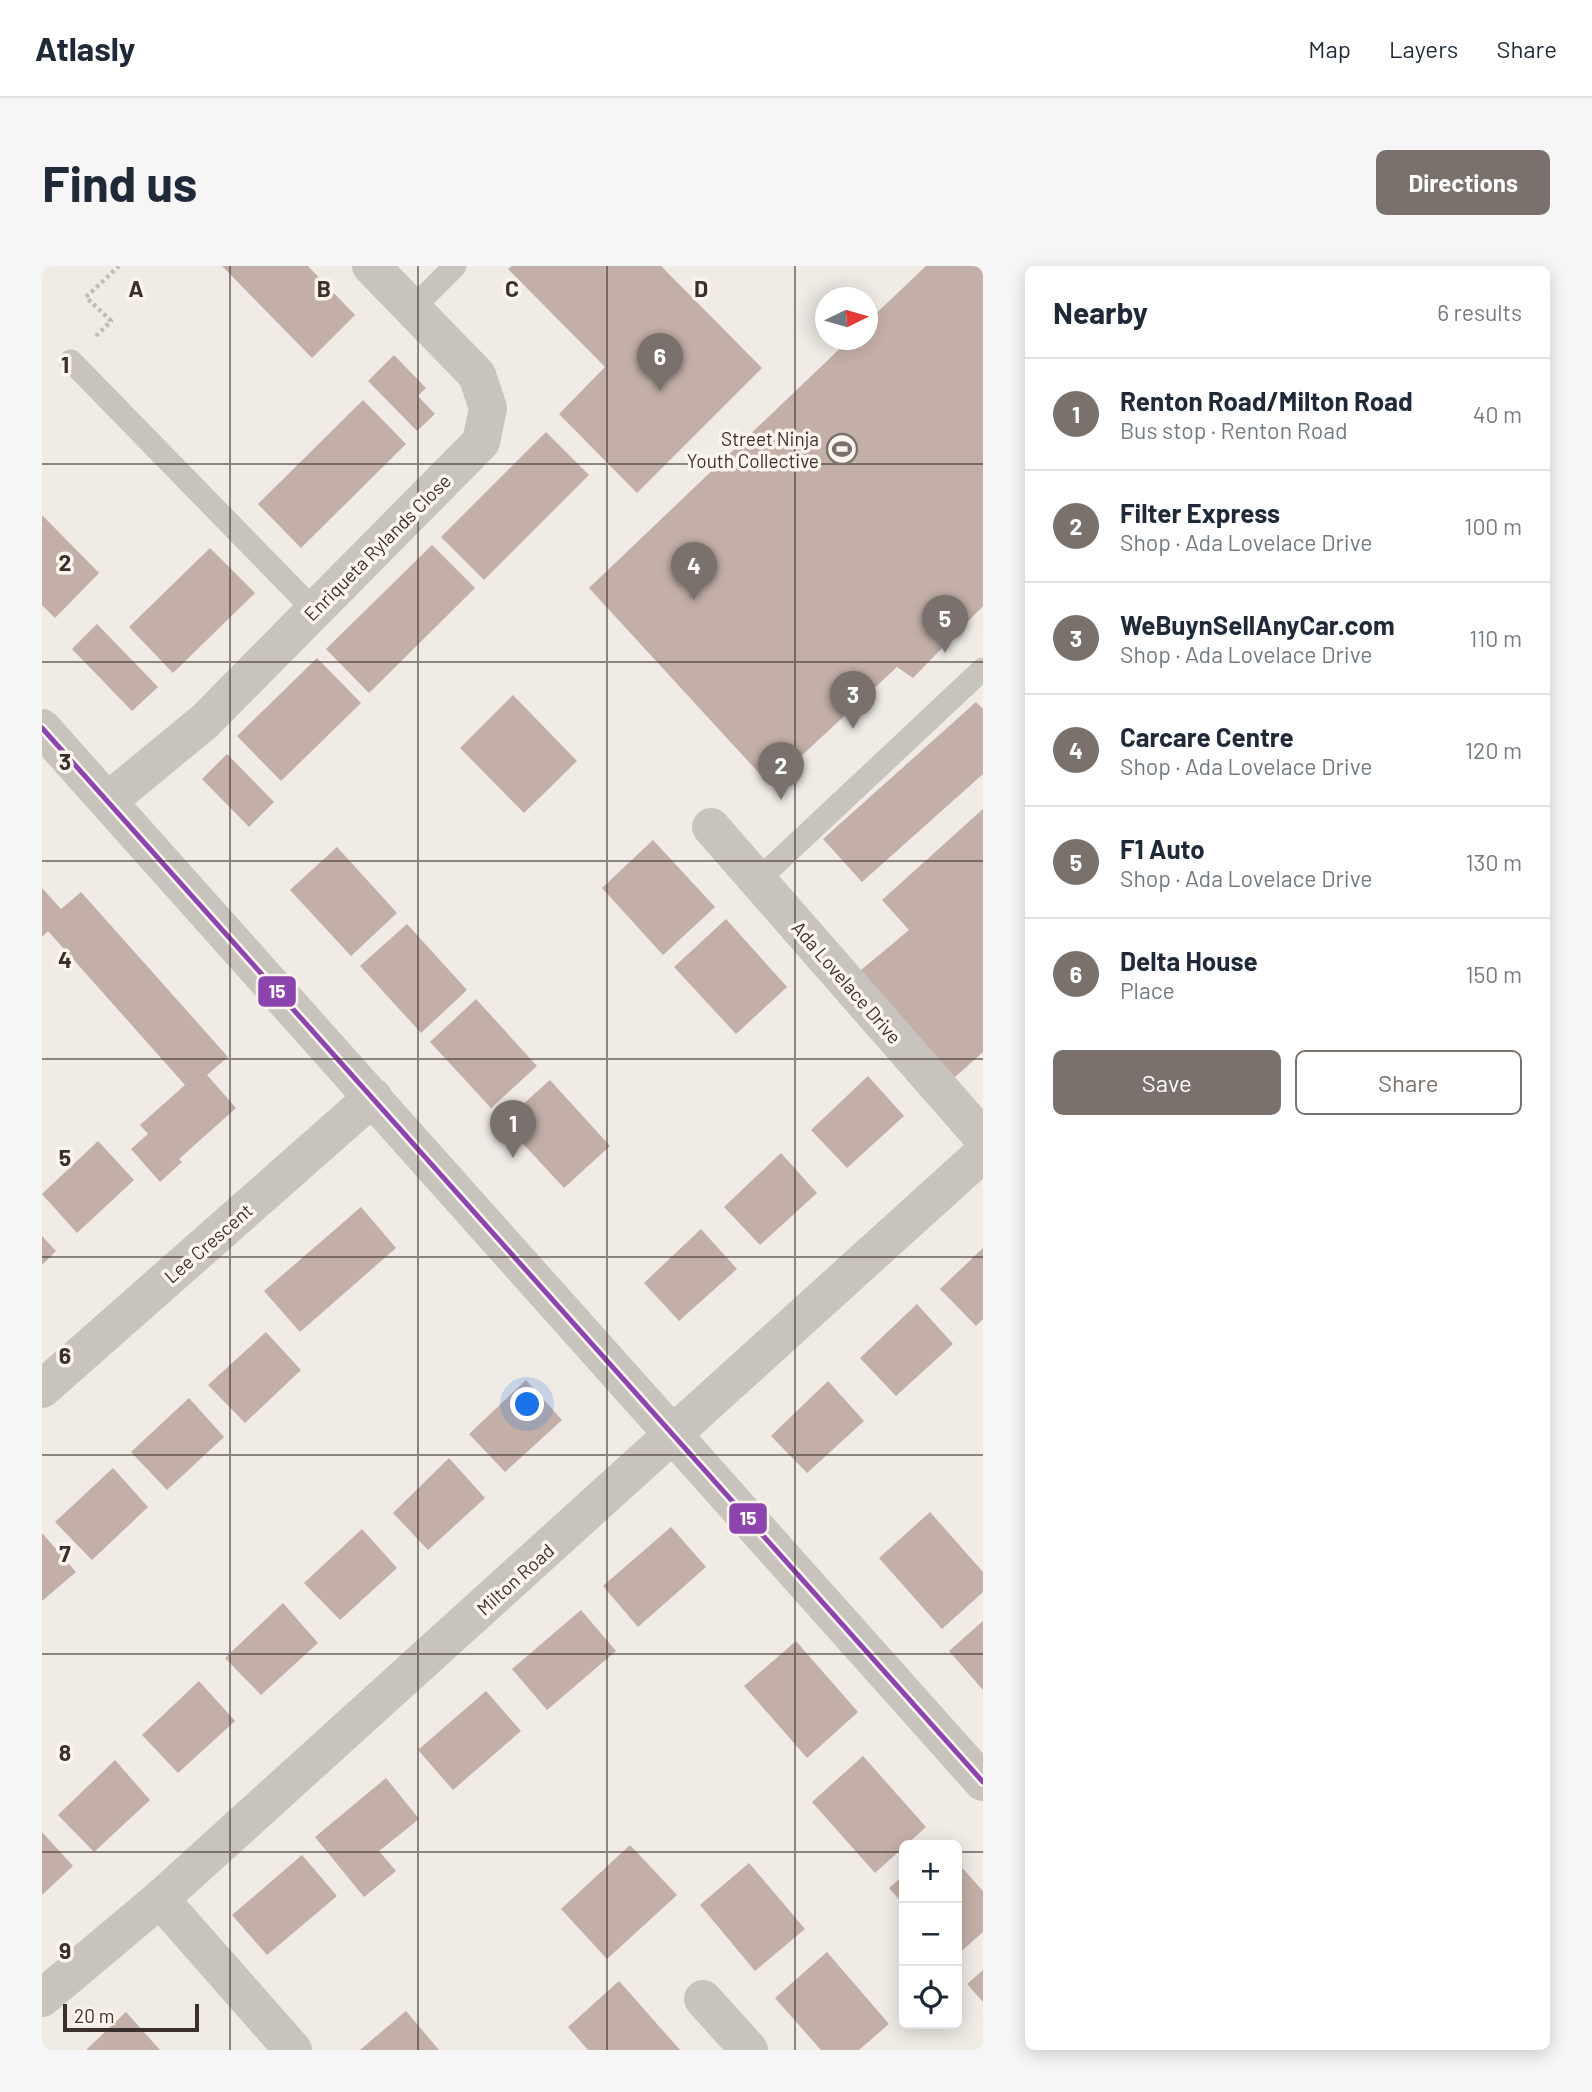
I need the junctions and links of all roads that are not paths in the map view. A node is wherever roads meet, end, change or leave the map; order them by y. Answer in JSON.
{"nodes":[{"id":1,"x":371,"y":266,"type":"edge"},
{"id":2,"x":455,"y":266,"type":"edge"},
{"id":3,"x":412,"y":309,"type":"junction"},
{"id":4,"x":71,"y":361,"type":"road end"},
{"id":5,"x":314,"y":610,"type":"junction"},
{"id":6,"x":983,"y":669,"type":"edge"},
{"id":7,"x":47,"y":745,"type":"edge"},
{"id":8,"x":108,"y":801,"type":"junction"},
{"id":9,"x":711,"y":827,"type":"dead end"},
{"id":10,"x":758,"y":880,"type":"junction"},
{"id":11,"x":373,"y":1097,"type":"junction"},
{"id":12,"x":983,"y":1138,"type":"edge"},
{"id":13,"x":983,"y":1153,"type":"edge"},
{"id":14,"x":42,"y":1389,"type":"edge"},
{"id":15,"x":673,"y":1436,"type":"junction"},
{"id":16,"x":983,"y":1782,"type":"edge"},
{"id":17,"x":160,"y":1899,"type":"junction"},
{"id":18,"x":42,"y":1998,"type":"edge"},
{"id":19,"x":703,"y":1999,"type":"dead end"},
{"id":20,"x":293,"y":2050,"type":"edge"},
{"id":21,"x":749,"y":2050,"type":"edge"}],
"edges":[{"from":1,"to":3,"type":"street","name":"Enriqueta Rylands Close"},
{"from":2,"to":3,"type":"lane"},
{"from":3,"to":5,"type":"street","name":"Enriqueta Rylands Close"},
{"from":4,"to":5,"type":"lane"},
{"from":5,"to":8,"type":"street","name":"Enriqueta Rylands Close"},
{"from":6,"to":10,"type":"lane"},
{"from":7,"to":8,"type":"street"},
{"from":8,"to":11,"type":"street"},
{"from":9,"to":10,"type":"street","name":"Ada Lovelace Drive"},
{"from":10,"to":12,"type":"street","name":"Ada Lovelace Drive"},
{"from":11,"to":14,"type":"street","name":"Lee Crescent"},
{"from":11,"to":15,"type":"street"},
{"from":13,"to":15,"type":"street","name":"Milton Road"},
{"from":15,"to":16,"type":"street"},
{"from":15,"to":17,"type":"street","name":"Milton Road"},
{"from":17,"to":18,"type":"street","name":"Milton Road"},
{"from":17,"to":20,"type":"street"},
{"from":19,"to":21,"type":"street"}]}
